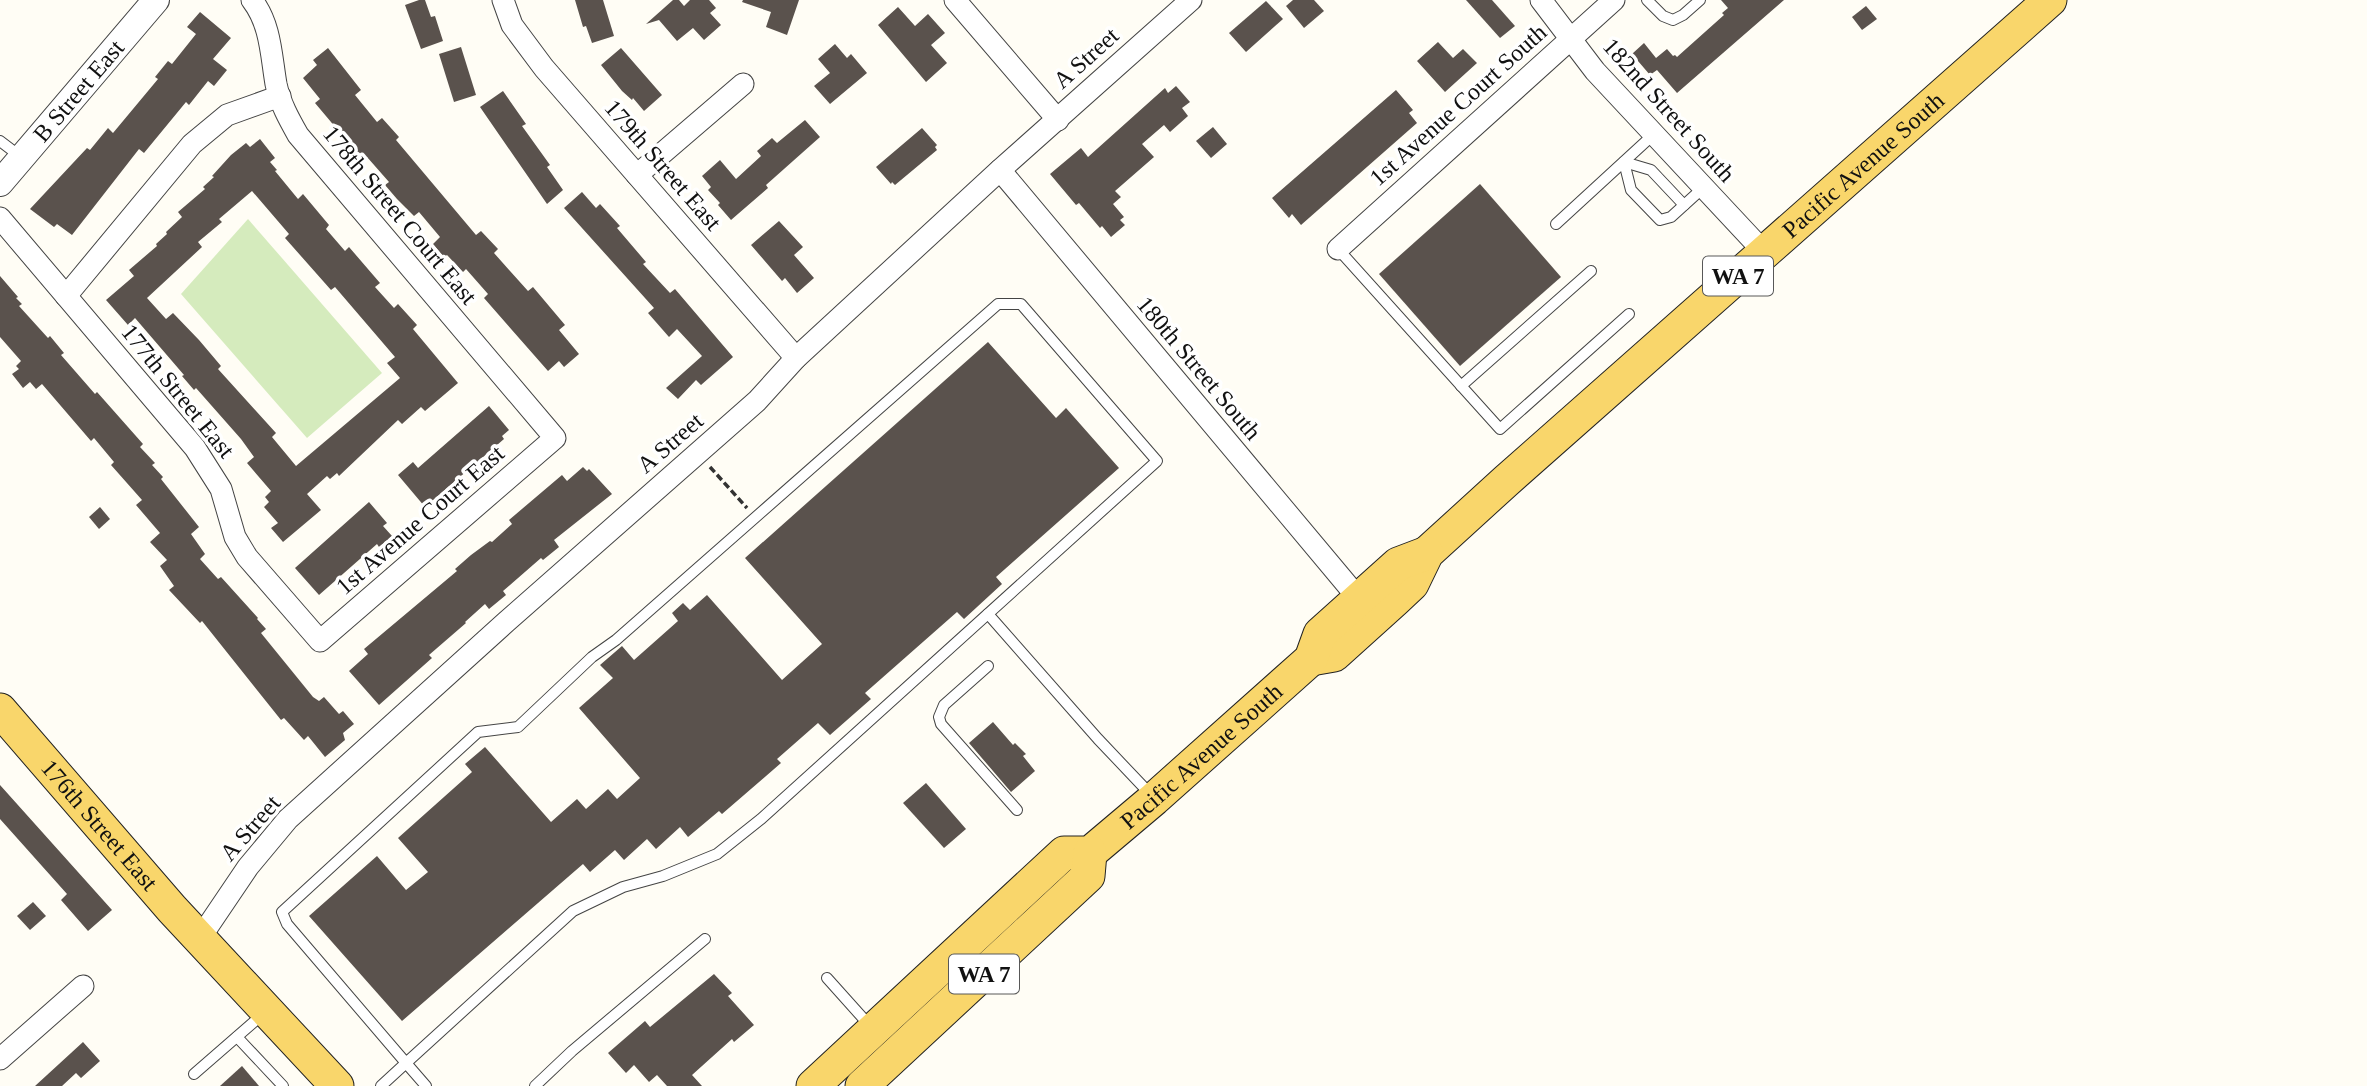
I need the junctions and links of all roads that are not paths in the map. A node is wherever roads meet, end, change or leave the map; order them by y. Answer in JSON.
{"nodes":[{"id":1,"x":156,"y":0,"type":"edge"},
{"id":2,"x":252,"y":0,"type":"edge"},
{"id":3,"x":503,"y":0,"type":"edge"},
{"id":4,"x":955,"y":0,"type":"edge"},
{"id":5,"x":1191,"y":0,"type":"edge"},
{"id":6,"x":1541,"y":0,"type":"edge"},
{"id":7,"x":1614,"y":0,"type":"edge"},
{"id":8,"x":1647,"y":0,"type":"edge"},
{"id":9,"x":1700,"y":0,"type":"edge"},
{"id":10,"x":2039,"y":3,"type":"edge"},
{"id":11,"x":1570,"y":38,"type":"junction"},
{"id":12,"x":743,"y":84,"type":"dead end"},
{"id":13,"x":280,"y":96,"type":"junction"},
{"id":14,"x":1058,"y":120,"type":"junction"},
{"id":15,"x":1654,"y":134,"type":"junction"},
{"id":16,"x":0,"y":141,"type":"edge"},
{"id":17,"x":21,"y":157,"type":"junction"},
{"id":18,"x":1624,"y":162,"type":"junction"},
{"id":19,"x":1000,"y":170,"type":"junction"},
{"id":20,"x":637,"y":175,"type":"junction"},
{"id":21,"x":0,"y":183,"type":"edge"},
{"id":22,"x":1704,"y":187,"type":"junction"},
{"id":23,"x":1684,"y":205,"type":"junction"},
{"id":24,"x":0,"y":218,"type":"edge"},
{"id":25,"x":1556,"y":224,"type":"dead end"},
{"id":26,"x":1338,"y":249,"type":"joint"},
{"id":27,"x":1764,"y":252,"type":"junction"},
{"id":28,"x":1591,"y":271,"type":"dead end"},
{"id":29,"x":66,"y":296,"type":"junction"},
{"id":30,"x":1629,"y":314,"type":"dead end"},
{"id":31,"x":796,"y":358,"type":"junction"},
{"id":32,"x":1461,"y":386,"type":"junction"},
{"id":33,"x":555,"y":438,"type":"joint"},
{"id":34,"x":1427,"y":553,"type":"junction"},
{"id":35,"x":1359,"y":599,"type":"junction"},
{"id":36,"x":988,"y":614,"type":"junction"},
{"id":37,"x":320,"y":641,"type":"joint"},
{"id":38,"x":1311,"y":659,"type":"junction"},
{"id":39,"x":988,"y":666,"type":"dead end"},
{"id":40,"x":0,"y":710,"type":"edge"},
{"id":41,"x":1154,"y":799,"type":"junction"},
{"id":42,"x":1017,"y":810,"type":"dead end"},
{"id":43,"x":1090,"y":853,"type":"junction"},
{"id":44,"x":200,"y":938,"type":"junction"},
{"id":45,"x":705,"y":939,"type":"dead end"},
{"id":46,"x":827,"y":978,"type":"dead end"},
{"id":47,"x":83,"y":986,"type":"dead end"},
{"id":48,"x":266,"y":1011,"type":"junction"},
{"id":49,"x":875,"y":1030,"type":"junction"},
{"id":50,"x":237,"y":1037,"type":"junction"},
{"id":51,"x":0,"y":1059,"type":"edge"},
{"id":52,"x":406,"y":1063,"type":"junction"},
{"id":53,"x":194,"y":1074,"type":"dead end"},
{"id":54,"x":283,"y":1086,"type":"edge"},
{"id":55,"x":337,"y":1086,"type":"edge"},
{"id":56,"x":381,"y":1086,"type":"edge"},
{"id":57,"x":426,"y":1086,"type":"edge"},
{"id":58,"x":535,"y":1086,"type":"edge"},
{"id":59,"x":813,"y":1086,"type":"edge"},
{"id":60,"x":862,"y":1086,"type":"edge"}],
"edges":[{"from":1,"to":17,"type":"street","name":"B Street East"},
{"from":2,"to":13,"type":"street","name":"178th Street Court East"},
{"from":3,"to":20,"type":"street","name":"179th Street East"},
{"from":4,"to":14,"type":"street"},
{"from":5,"to":14,"type":"street","name":"A Street"},
{"from":6,"to":11,"type":"street","name":"182nd Street South"},
{"from":7,"to":11,"type":"street","name":"1st Avenue Court South"},
{"from":8,"to":9,"type":"lane"},
{"from":10,"to":27,"type":"main road","name":"Pacific Avenue South","number":"WA 7"},
{"from":11,"to":15,"type":"street","name":"182nd Street South"},
{"from":11,"to":26,"type":"street","name":"1st Avenue Court South"},
{"from":12,"to":20,"type":"street"},
{"from":13,"to":29,"type":"street"},
{"from":13,"to":33,"type":"street","name":"178th Street Court East"},
{"from":14,"to":19,"type":"street","name":"A Street"},
{"from":15,"to":18,"type":"lane"},
{"from":15,"to":22,"type":"street","name":"182nd Street South"},
{"from":16,"to":17,"type":"lane"},
{"from":17,"to":21,"type":"street","name":"B Street East"},
{"from":18,"to":23,"type":"lane"},
{"from":18,"to":23,"type":"lane"},
{"from":18,"to":25,"type":"lane"},
{"from":19,"to":31,"type":"street","name":"A Street"},
{"from":19,"to":35,"type":"street","name":"180th Street South"},
{"from":20,"to":31,"type":"street","name":"179th Street East"},
{"from":22,"to":23,"type":"lane"},
{"from":22,"to":27,"type":"street","name":"182nd Street South"},
{"from":24,"to":29,"type":"street","name":"177th Street East"},
{"from":26,"to":32,"type":"lane"},
{"from":27,"to":34,"type":"main road","name":"Pacific Avenue South","number":"WA 7"},
{"from":28,"to":32,"type":"lane"},
{"from":29,"to":37,"type":"street","name":"177th Street East"},
{"from":30,"to":32,"type":"lane"},
{"from":31,"to":44,"type":"street","name":"A Street"},
{"from":33,"to":37,"type":"street","name":"1st Avenue Court East"},
{"from":34,"to":35,"type":"main road","name":"Pacific Avenue South","number":"WA 7"},
{"from":34,"to":38,"type":"main road","name":"Pacific Avenue South","number":"WA 7"},
{"from":35,"to":38,"type":"main road","name":"Pacific Avenue South","number":"WA 7"},
{"from":36,"to":41,"type":"lane"},
{"from":36,"to":52,"type":"lane"},
{"from":36,"to":52,"type":"lane"},
{"from":38,"to":41,"type":"main road","name":"Pacific Avenue South","number":"WA 7"},
{"from":39,"to":42,"type":"lane"},
{"from":40,"to":44,"type":"main road","name":"176th Street East"},
{"from":41,"to":43,"type":"main road","name":"Pacific Avenue South","number":"WA 7"},
{"from":43,"to":49,"type":"main road","name":"Pacific Avenue South","number":"WA 7"},
{"from":43,"to":60,"type":"main road","number":"WA 7"},
{"from":44,"to":48,"type":"main road","name":"176th Street East"},
{"from":45,"to":58,"type":"lane"},
{"from":46,"to":49,"type":"lane"},
{"from":47,"to":51,"type":"street"},
{"from":48,"to":50,"type":"lane"},
{"from":48,"to":55,"type":"main road","name":"176th Street East"},
{"from":49,"to":59,"type":"main road","name":"Pacific Avenue South","number":"WA 7"},
{"from":50,"to":53,"type":"lane"},
{"from":50,"to":54,"type":"lane"},
{"from":52,"to":56,"type":"lane"},
{"from":52,"to":57,"type":"lane"}]}
